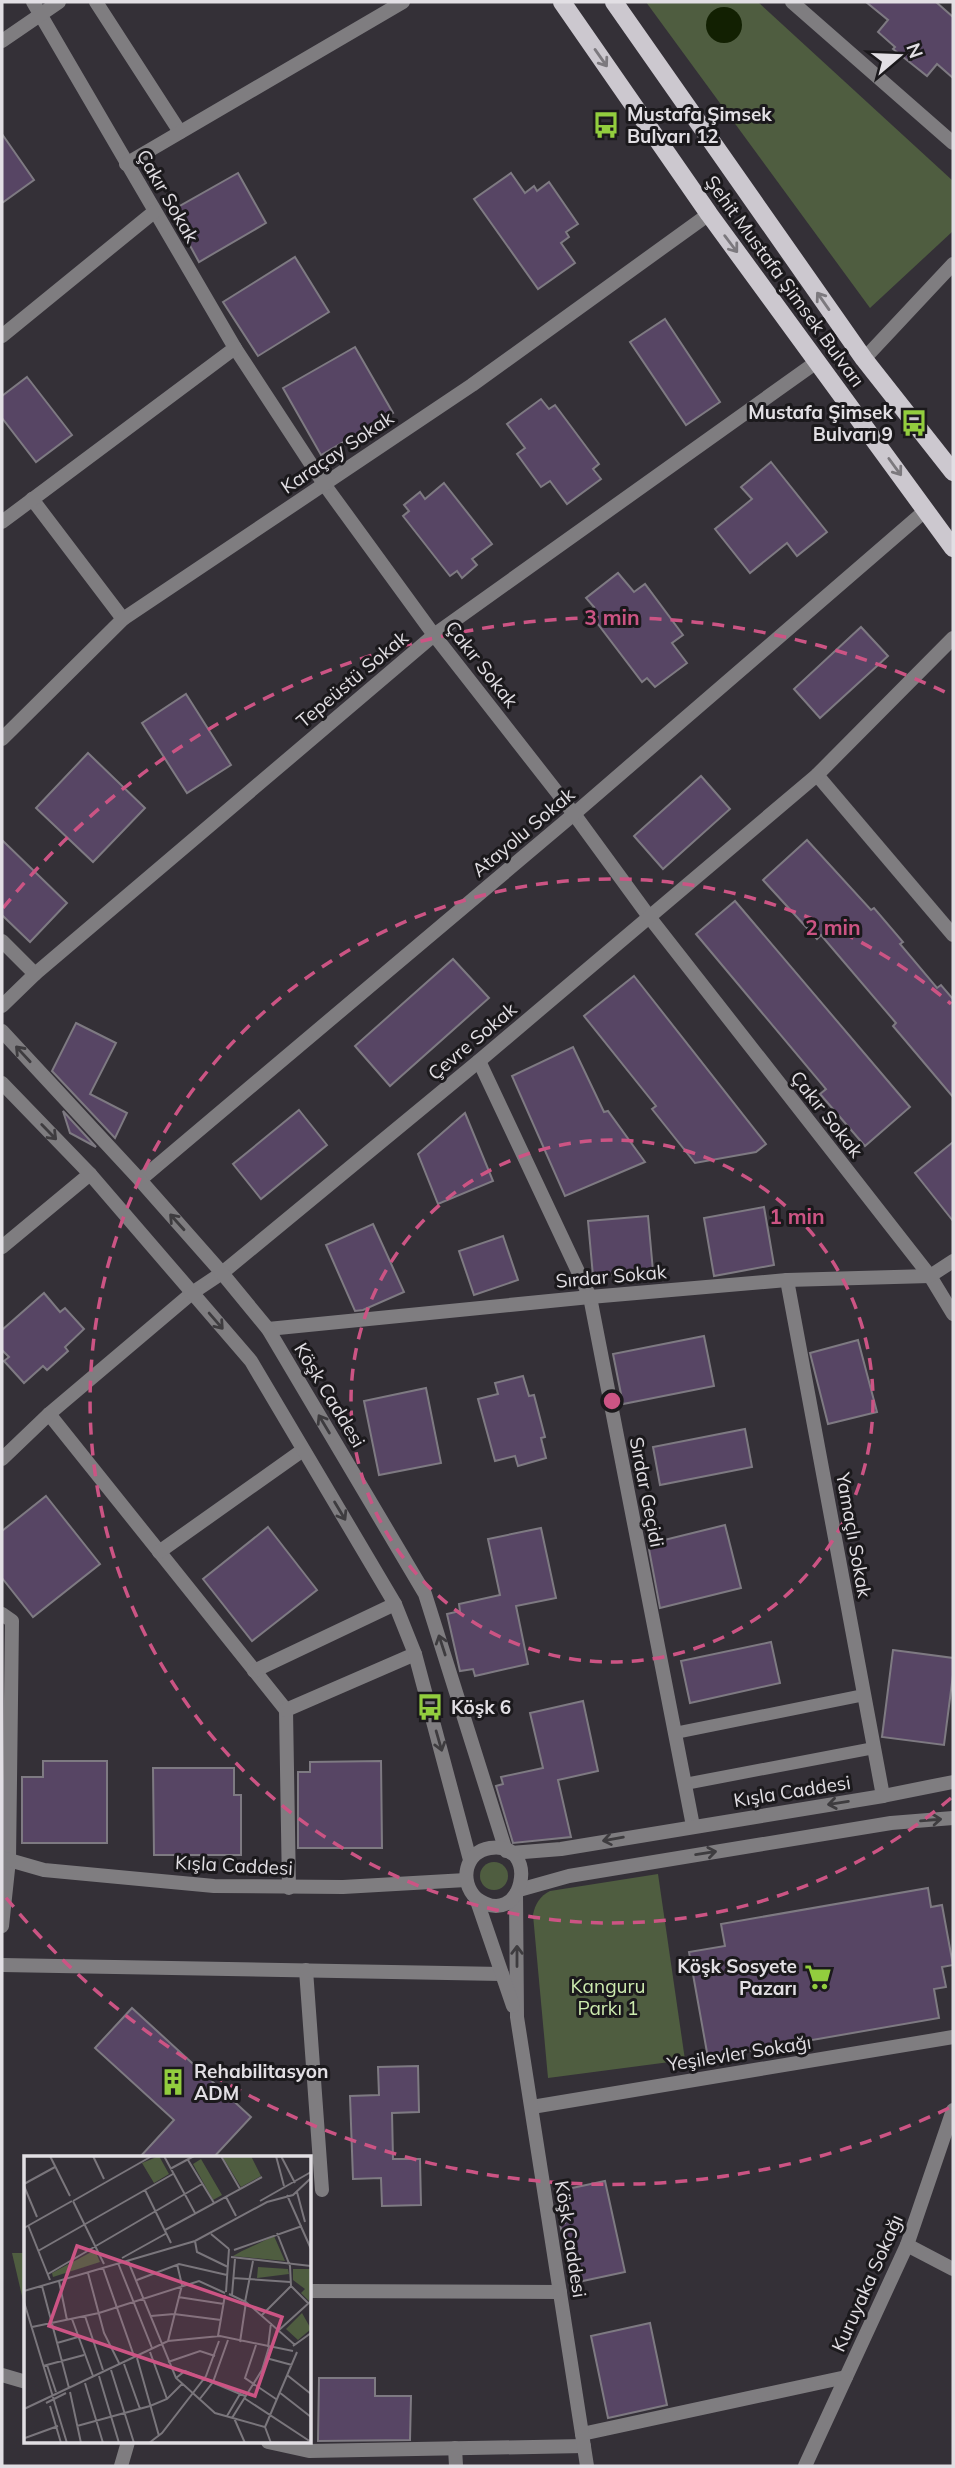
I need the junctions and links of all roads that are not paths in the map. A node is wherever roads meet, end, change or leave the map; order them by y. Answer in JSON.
{"nodes":[{"id":1,"x":59,"y":2,"type":"edge"},
{"id":2,"x":96,"y":2,"type":"edge"},
{"id":3,"x":403,"y":2,"type":"edge"},
{"id":4,"x":562,"y":2,"type":"edge"},
{"id":5,"x":614,"y":2,"type":"edge"},
{"id":6,"x":792,"y":2,"type":"edge"},
{"id":7,"x":37,"y":8,"type":"edge"},
{"id":8,"x":2,"y":41,"type":"edge"},
{"id":9,"x":180,"y":132,"type":"junction"},
{"id":10,"x":953,"y":143,"type":"edge"},
{"id":11,"x":126,"y":163,"type":"junction"},
{"id":12,"x":154,"y":212,"type":"junction"},
{"id":13,"x":709,"y":214,"type":"junction"},
{"id":14,"x":953,"y":264,"type":"edge"},
{"id":15,"x":2,"y":336,"type":"edge"},
{"id":16,"x":235,"y":348,"type":"junction"},
{"id":17,"x":863,"y":359,"type":"junction"},
{"id":18,"x":818,"y":361,"type":"junction"},
{"id":19,"x":953,"y":472,"type":"edge"},
{"id":20,"x":324,"y":484,"type":"junction"},
{"id":21,"x":32,"y":499,"type":"junction"},
{"id":22,"x":926,"y":510,"type":"junction"},
{"id":23,"x":2,"y":522,"type":"edge"},
{"id":24,"x":953,"y":548,"type":"edge"},
{"id":25,"x":123,"y":619,"type":"junction"},
{"id":26,"x":434,"y":635,"type":"junction"},
{"id":27,"x":953,"y":638,"type":"edge"},
{"id":28,"x":2,"y":739,"type":"edge"},
{"id":29,"x":817,"y":775,"type":"junction"},
{"id":30,"x":574,"y":814,"type":"junction"},
{"id":31,"x":650,"y":918,"type":"junction"},
{"id":32,"x":953,"y":935,"type":"edge"},
{"id":33,"x":2,"y":941,"type":"edge"},
{"id":34,"x":35,"y":974,"type":"junction"},
{"id":35,"x":2,"y":1006,"type":"edge"},
{"id":36,"x":2,"y":1031,"type":"edge"},
{"id":37,"x":479,"y":1061,"type":"junction"},
{"id":38,"x":2,"y":1083,"type":"edge"},
{"id":39,"x":90,"y":1174,"type":"junction"},
{"id":40,"x":140,"y":1180,"type":"junction"},
{"id":41,"x":2,"y":1247,"type":"edge"},
{"id":42,"x":953,"y":1261,"type":"edge"},
{"id":43,"x":222,"y":1273,"type":"junction"},
{"id":44,"x":930,"y":1276,"type":"junction"},
{"id":45,"x":788,"y":1280,"type":"junction"},
{"id":46,"x":192,"y":1293,"type":"junction"},
{"id":47,"x":590,"y":1297,"type":"junction"},
{"id":48,"x":953,"y":1314,"type":"edge"},
{"id":49,"x":268,"y":1329,"type":"junction"},
{"id":50,"x":49,"y":1414,"type":"junction"},
{"id":51,"x":303,"y":1450,"type":"junction"},
{"id":52,"x":2,"y":1459,"type":"edge"},
{"id":53,"x":159,"y":1552,"type":"junction"},
{"id":54,"x":395,"y":1604,"type":"junction"},
{"id":55,"x":2,"y":1614,"type":"edge"},
{"id":56,"x":415,"y":1654,"type":"junction"},
{"id":57,"x":254,"y":1671,"type":"junction"},
{"id":58,"x":864,"y":1695,"type":"junction"},
{"id":59,"x":6,"y":1700,"type":"edge"},
{"id":60,"x":286,"y":1710,"type":"junction"},
{"id":61,"x":675,"y":1733,"type":"junction"},
{"id":62,"x":874,"y":1748,"type":"junction"},
{"id":63,"x":953,"y":1782,"type":"edge"},
{"id":64,"x":685,"y":1784,"type":"junction"},
{"id":65,"x":883,"y":1796,"type":"junction"},
{"id":66,"x":953,"y":1818,"type":"edge"},
{"id":67,"x":693,"y":1826,"type":"junction"},
{"id":68,"x":509,"y":1852,"type":"junction"},
{"id":69,"x":5,"y":1859,"type":"edge"},
{"id":70,"x":470,"y":1860,"type":"junction"},
{"id":71,"x":466,"y":1880,"type":"junction"},
{"id":72,"x":289,"y":1888,"type":"junction"},
{"id":73,"x":518,"y":1892,"type":"junction"},
{"id":74,"x":475,"y":1898,"type":"junction"},
{"id":75,"x":2,"y":1926,"type":"edge"},
{"id":76,"x":2,"y":1965,"type":"edge"},
{"id":77,"x":306,"y":1970,"type":"junction"},
{"id":78,"x":502,"y":1974,"type":"junction"},
{"id":79,"x":517,"y":2017,"type":"junction"},
{"id":80,"x":953,"y":2037,"type":"edge"},
{"id":81,"x":532,"y":2107,"type":"junction"},
{"id":82,"x":953,"y":2110,"type":"edge"},
{"id":83,"x":322,"y":2190,"type":"dead end"},
{"id":84,"x":907,"y":2245,"type":"junction"},
{"id":85,"x":953,"y":2269,"type":"edge"},
{"id":86,"x":312,"y":2291,"type":"edge"},
{"id":87,"x":560,"y":2292,"type":"junction"},
{"id":88,"x":2,"y":2375,"type":"edge"},
{"id":89,"x":846,"y":2377,"type":"junction"},
{"id":90,"x":24,"y":2381,"type":"edge"},
{"id":91,"x":583,"y":2440,"type":"junction"},
{"id":92,"x":127,"y":2444,"type":"edge"},
{"id":93,"x":277,"y":2444,"type":"edge"},
{"id":94,"x":455,"y":2448,"type":"junction"},
{"id":95,"x":121,"y":2466,"type":"edge"},
{"id":96,"x":456,"y":2466,"type":"edge"},
{"id":97,"x":587,"y":2466,"type":"edge"},
{"id":98,"x":805,"y":2466,"type":"edge"}],
"edges":[{"from":1,"to":7,"type":"street"},
{"from":2,"to":9,"type":"street"},
{"from":3,"to":9,"type":"street"},
{"from":4,"to":13,"type":"main road","name":"Şehit Mustafa Şimsek Bulvarı","one_way":true},
{"from":17,"to":5,"type":"main road","name":"Şehit Mustafa Şimsek Bulvarı","one_way":true},
{"from":6,"to":10,"type":"street"},
{"from":7,"to":8,"type":"street"},
{"from":7,"to":11,"type":"street","name":"Çakır Sokak"},
{"from":9,"to":11,"type":"street"},
{"from":11,"to":12,"type":"street","name":"Çakır Sokak"},
{"from":12,"to":15,"type":"street"},
{"from":12,"to":16,"type":"street","name":"Çakır Sokak"},
{"from":13,"to":18,"type":"main road","name":"Şehit Mustafa Şimsek Bulvarı","one_way":true},
{"from":13,"to":20,"type":"street","name":"Karaçay Sokak"},
{"from":14,"to":17,"type":"street"},
{"from":16,"to":20,"type":"street","name":"Çakır Sokak"},
{"from":16,"to":21,"type":"street"},
{"from":17,"to":19,"type":"main road","name":"Şehit Mustafa Şimsek Bulvarı"},
{"from":18,"to":22,"type":"main road","name":"Şehit Mustafa Şimsek Bulvarı","one_way":true},
{"from":18,"to":26,"type":"street","name":"Tepeüstü Sokak"},
{"from":20,"to":25,"type":"street","name":"Karaçay Sokak"},
{"from":20,"to":26,"type":"street","name":"Çakır Sokak"},
{"from":21,"to":23,"type":"street"},
{"from":21,"to":25,"type":"street"},
{"from":22,"to":24,"type":"main road","name":"Şehit Mustafa Şimsek Bulvarı"},
{"from":22,"to":30,"type":"street","name":"Atayolu Sokak"},
{"from":25,"to":28,"type":"street","name":"Karaçay Sokak"},
{"from":26,"to":30,"type":"street","name":"Çakır Sokak"},
{"from":26,"to":34,"type":"street","name":"Tepeüstü Sokak"},
{"from":27,"to":29,"type":"street","name":"Çevre Sokak"},
{"from":29,"to":31,"type":"street","name":"Çevre Sokak"},
{"from":29,"to":32,"type":"street"},
{"from":30,"to":31,"type":"street","name":"Çakır Sokak"},
{"from":30,"to":40,"type":"street","name":"Atayolu Sokak"},
{"from":31,"to":37,"type":"street","name":"Çevre Sokak"},
{"from":31,"to":44,"type":"street","name":"Çakır Sokak"},
{"from":33,"to":34,"type":"street"},
{"from":34,"to":35,"type":"street","name":"Tepeüstü Sokak"},
{"from":40,"to":36,"type":"street","name":"Köşk Caddesi","one_way":true},
{"from":37,"to":43,"type":"street","name":"Çevre Sokak"},
{"from":37,"to":47,"type":"street","name":"Sırdar Geçidi"},
{"from":38,"to":39,"type":"street","one_way":true},
{"from":39,"to":41,"type":"street"},
{"from":39,"to":46,"type":"street"},
{"from":43,"to":40,"type":"street","name":"Köşk Caddesi","one_way":true},
{"from":42,"to":44,"type":"street"},
{"from":43,"to":46,"type":"street","name":"Çevre Sokak"},
{"from":43,"to":49,"type":"street","name":"Köşk Caddesi"},
{"from":44,"to":45,"type":"street","name":"Sırdar Sokak"},
{"from":44,"to":48,"type":"street","name":"Çakır Sokak"},
{"from":45,"to":47,"type":"street","name":"Sırdar Sokak"},
{"from":45,"to":58,"type":"street","name":"Yamaçlı Sokak"},
{"from":46,"to":50,"type":"street","name":"Çevre Sokak"},
{"from":46,"to":51,"type":"street","one_way":true},
{"from":47,"to":49,"type":"street","name":"Sırdar Sokak"},
{"from":47,"to":61,"type":"street","name":"Sırdar Geçidi"},
{"from":68,"to":49,"type":"street","name":"Köşk Caddesi","one_way":true},
{"from":50,"to":52,"type":"street","name":"Çevre Sokak"},
{"from":50,"to":53,"type":"street"},
{"from":51,"to":53,"type":"street"},
{"from":51,"to":54,"type":"street","one_way":true},
{"from":53,"to":57,"type":"street"},
{"from":54,"to":56,"type":"street"},
{"from":54,"to":57,"type":"street"},
{"from":55,"to":59,"type":"street"},
{"from":56,"to":60,"type":"street"},
{"from":56,"to":70,"type":"street","one_way":true},
{"from":57,"to":60,"type":"street"},
{"from":58,"to":61,"type":"lane"},
{"from":58,"to":62,"type":"street","name":"Yamaçlı Sokak"},
{"from":59,"to":69,"type":"street"},
{"from":60,"to":72,"type":"street"},
{"from":61,"to":64,"type":"street","name":"Sırdar Geçidi"},
{"from":62,"to":64,"type":"lane"},
{"from":62,"to":65,"type":"street","name":"Yamaçlı Sokak"},
{"from":63,"to":65,"type":"street","name":"Kışla Caddesi"},
{"from":64,"to":67,"type":"street","name":"Sırdar Geçidi"},
{"from":65,"to":67,"type":"street","name":"Kışla Caddesi","one_way":true},
{"from":73,"to":66,"type":"street","one_way":true},
{"from":67,"to":68,"type":"street","name":"Kışla Caddesi","one_way":true},
{"from":68,"to":70,"type":"street"},
{"from":68,"to":73,"type":"street"},
{"from":69,"to":72,"type":"street","name":"Kışla Caddesi"},
{"from":69,"to":75,"type":"street"},
{"from":70,"to":71,"type":"street"},
{"from":71,"to":72,"type":"street","name":"Kışla Caddesi"},
{"from":71,"to":74,"type":"street"},
{"from":73,"to":74,"type":"street"},
{"from":79,"to":73,"type":"street","one_way":true},
{"from":74,"to":78,"type":"street"},
{"from":76,"to":77,"type":"street"},
{"from":77,"to":78,"type":"street"},
{"from":77,"to":83,"type":"street"},
{"from":78,"to":79,"type":"street"},
{"from":79,"to":81,"type":"street","name":"Köşk Caddesi"},
{"from":80,"to":81,"type":"street","name":"Yeşilevler Sokağı"},
{"from":81,"to":87,"type":"street","name":"Köşk Caddesi"},
{"from":82,"to":84,"type":"street","name":"Kuruyaka Sokağı"},
{"from":84,"to":85,"type":"street"},
{"from":84,"to":89,"type":"street","name":"Kuruyaka Sokağı"},
{"from":86,"to":87,"type":"street"},
{"from":87,"to":91,"type":"street","name":"Köşk Caddesi"},
{"from":88,"to":90,"type":"street"},
{"from":89,"to":91,"type":"street"},
{"from":89,"to":98,"type":"street","name":"Kuruyaka Sokağı"},
{"from":91,"to":94,"type":"street"},
{"from":91,"to":97,"type":"street","name":"Köşk Caddesi"},
{"from":92,"to":95,"type":"street"},
{"from":93,"to":94,"type":"street"},
{"from":94,"to":96,"type":"street"}]}
